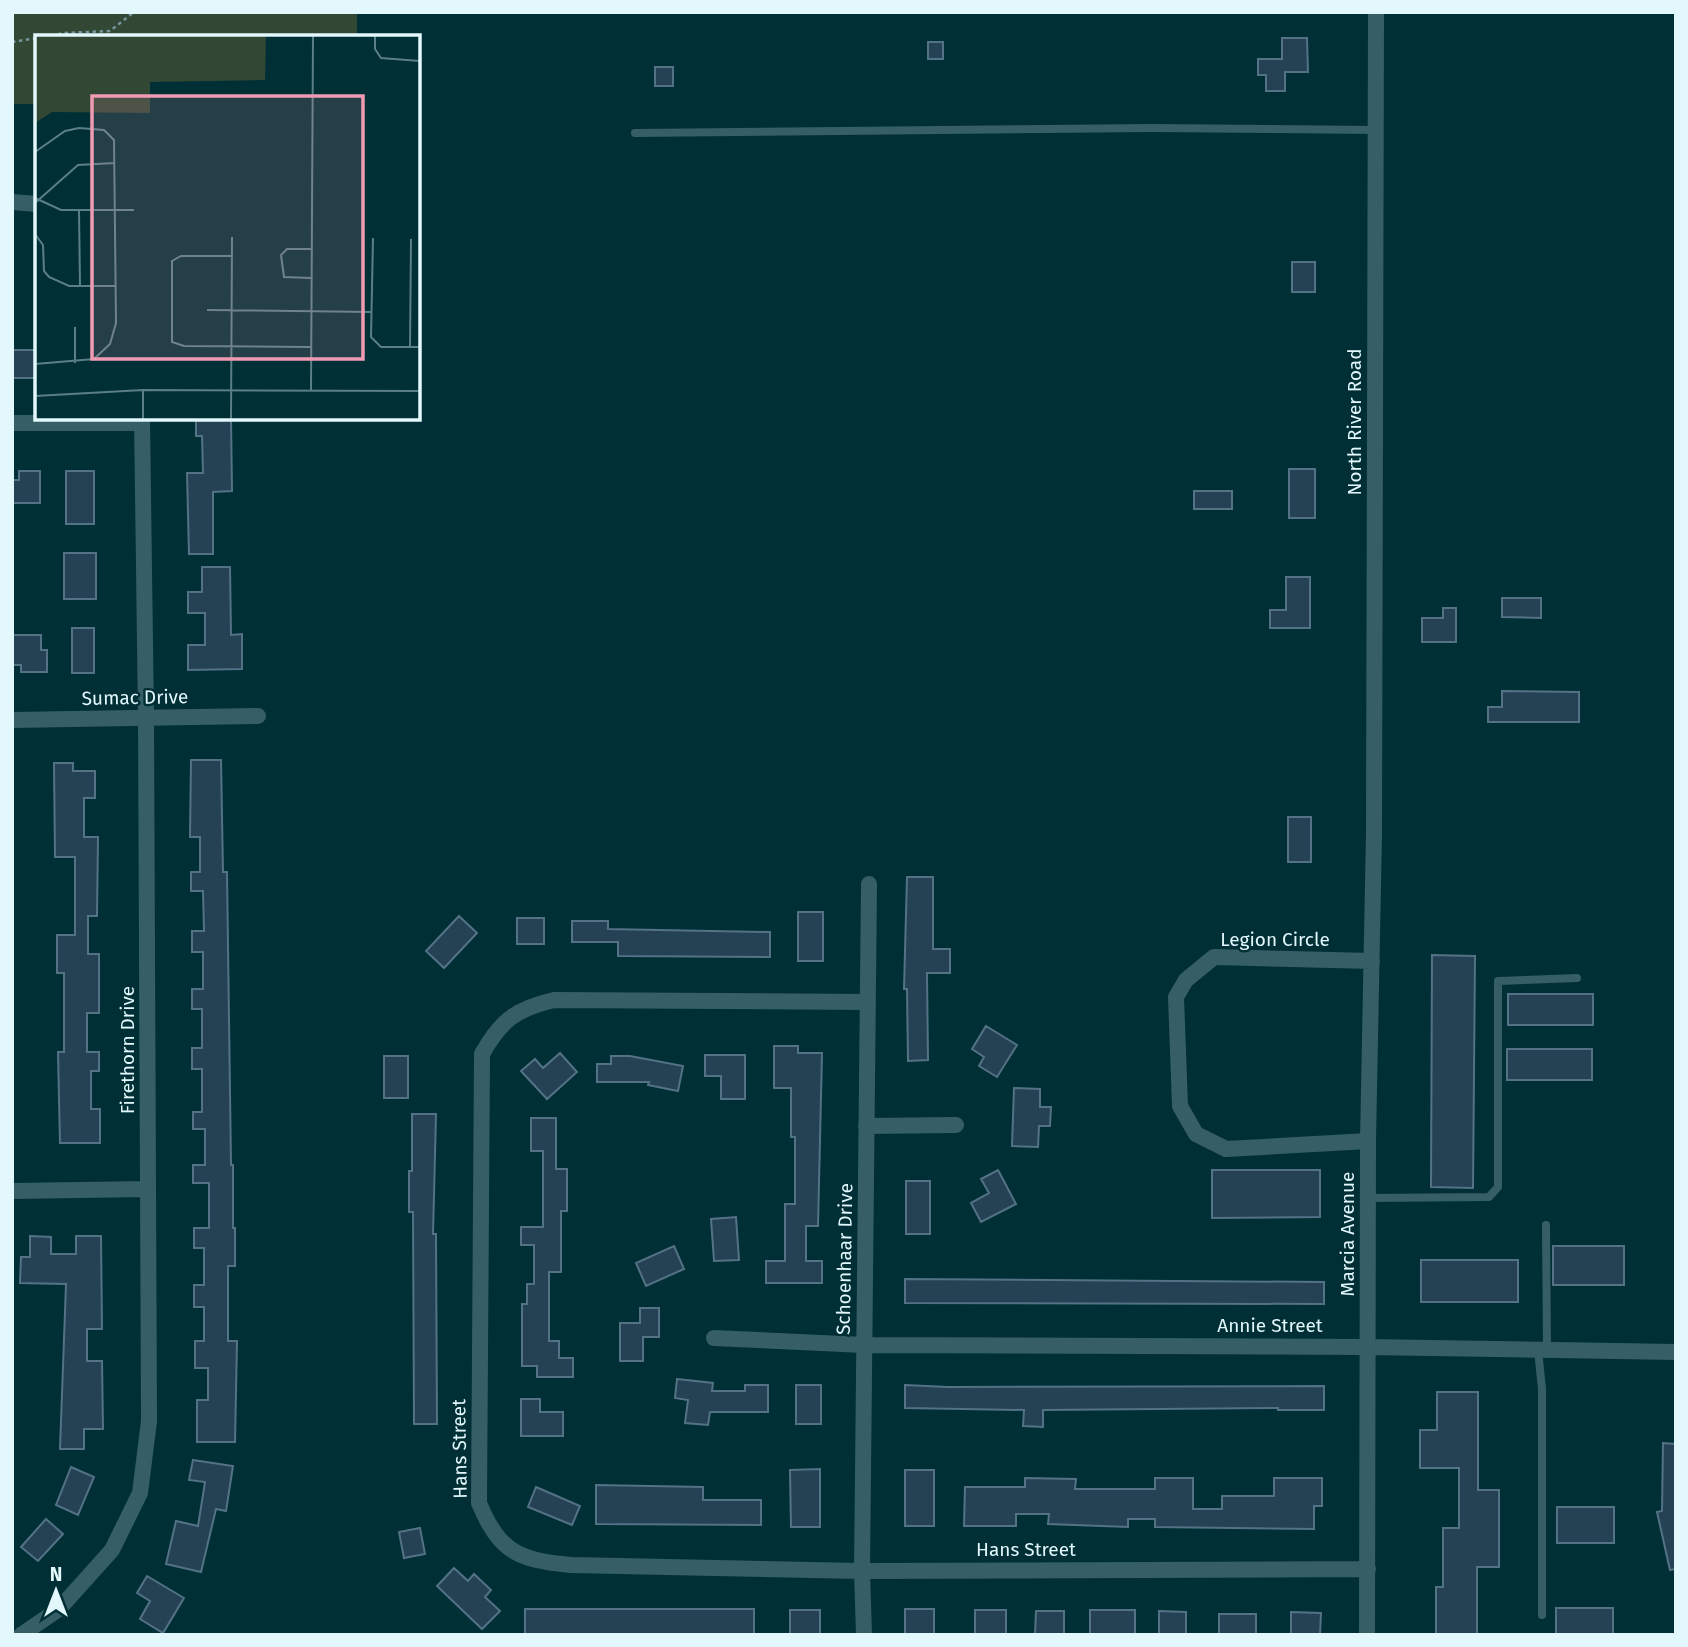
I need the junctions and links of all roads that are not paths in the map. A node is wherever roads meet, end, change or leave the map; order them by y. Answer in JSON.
{"nodes":[{"id":1,"x":1376,"y":12,"type":"edge"},
{"id":2,"x":1376,"y":130,"type":"junction"},
{"id":3,"x":635,"y":133,"type":"dead end"},
{"id":4,"x":12,"y":202,"type":"edge"},
{"id":5,"x":35,"y":204,"type":"edge"},
{"id":6,"x":142,"y":421,"type":"edge"},
{"id":7,"x":12,"y":423,"type":"edge"},
{"id":8,"x":258,"y":716,"type":"dead end"},
{"id":9,"x":146,"y":718,"type":"junction"},
{"id":10,"x":12,"y":720,"type":"edge"},
{"id":11,"x":1374,"y":833,"type":"joint"},
{"id":12,"x":869,"y":884,"type":"dead end"},
{"id":13,"x":1372,"y":961,"type":"junction"},
{"id":14,"x":1577,"y":978,"type":"dead end"},
{"id":15,"x":868,"y":1002,"type":"junction"},
{"id":16,"x":956,"y":1125,"type":"dead end"},
{"id":17,"x":866,"y":1126,"type":"junction"},
{"id":18,"x":1368,"y":1141,"type":"junction"},
{"id":19,"x":148,"y":1189,"type":"junction"},
{"id":20,"x":12,"y":1191,"type":"edge"},
{"id":21,"x":1368,"y":1198,"type":"junction"},
{"id":22,"x":1546,"y":1225,"type":"dead end"},
{"id":23,"x":713,"y":1338,"type":"dead end"},
{"id":24,"x":864,"y":1345,"type":"junction"},
{"id":25,"x":1368,"y":1347,"type":"junction"},
{"id":26,"x":1542,"y":1350,"type":"junction"},
{"id":27,"x":1676,"y":1352,"type":"edge"},
{"id":28,"x":1368,"y":1569,"type":"junction"},
{"id":29,"x":862,"y":1571,"type":"junction"},
{"id":30,"x":1542,"y":1615,"type":"dead end"},
{"id":31,"x":21,"y":1635,"type":"edge"},
{"id":32,"x":864,"y":1635,"type":"edge"},
{"id":33,"x":1367,"y":1635,"type":"edge"}],
"edges":[{"from":1,"to":2,"type":"street","name":"North River Road"},
{"from":2,"to":3,"type":"lane"},
{"from":2,"to":11,"type":"street","name":"North River Road"},
{"from":4,"to":5,"type":"street"},
{"from":6,"to":7,"type":"street"},
{"from":6,"to":9,"type":"street","name":"Firethorn Drive"},
{"from":8,"to":9,"type":"street","name":"Sumac Drive"},
{"from":9,"to":10,"type":"street","name":"Sumac Drive"},
{"from":9,"to":19,"type":"street","name":"Firethorn Drive"},
{"from":11,"to":13,"type":"street","name":"Marcia Avenue"},
{"from":12,"to":15,"type":"street","name":"Schoenhaar Drive"},
{"from":13,"to":18,"type":"street","name":"Marcia Avenue"},
{"from":13,"to":18,"type":"street","name":"Legion Circle"},
{"from":14,"to":21,"type":"lane"},
{"from":15,"to":17,"type":"street","name":"Schoenhaar Drive"},
{"from":15,"to":29,"type":"street","name":"Hans Street"},
{"from":16,"to":17,"type":"street"},
{"from":17,"to":24,"type":"street","name":"Schoenhaar Drive"},
{"from":18,"to":21,"type":"street","name":"Marcia Avenue"},
{"from":19,"to":20,"type":"street"},
{"from":19,"to":31,"type":"street","name":"Firethorn Drive"},
{"from":21,"to":25,"type":"street","name":"Marcia Avenue"},
{"from":22,"to":26,"type":"lane"},
{"from":23,"to":24,"type":"street","name":"Annie Street"},
{"from":24,"to":25,"type":"street","name":"Annie Street"},
{"from":24,"to":29,"type":"street","name":"Schoenhaar Drive"},
{"from":25,"to":26,"type":"street","name":"Annie Street"},
{"from":25,"to":28,"type":"street","name":"Marcia Avenue"},
{"from":26,"to":27,"type":"street","name":"Annie Street"},
{"from":26,"to":30,"type":"lane"},
{"from":28,"to":29,"type":"street","name":"Hans Street"},
{"from":28,"to":33,"type":"street","name":"Marcia Avenue"},
{"from":29,"to":32,"type":"street","name":"Schoenhaar Drive"}]}
